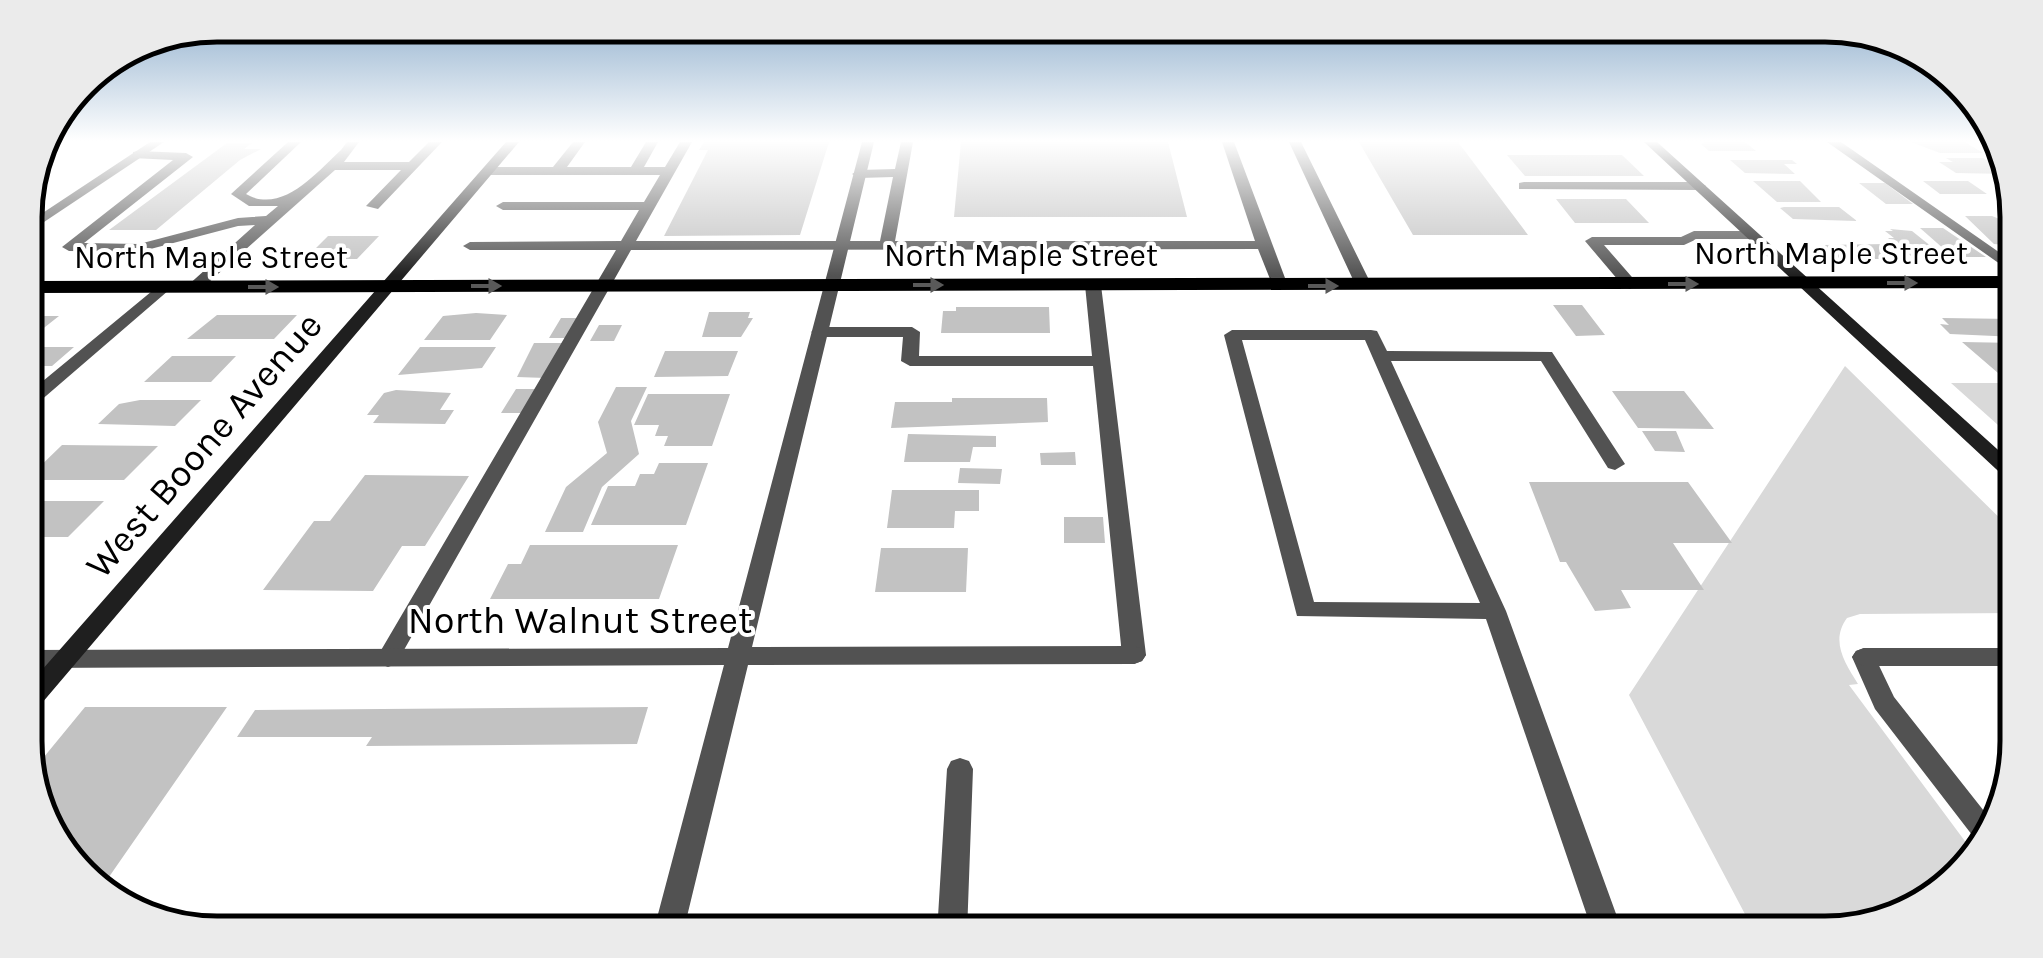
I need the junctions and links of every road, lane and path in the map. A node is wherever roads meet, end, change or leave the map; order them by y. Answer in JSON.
{"nodes":[{"id":1,"x":92,"y":187,"type":"edge"},
{"id":2,"x":147,"y":187,"type":"edge"},
{"id":3,"x":246,"y":187,"type":"edge"},
{"id":4,"x":308,"y":187,"type":"edge"},
{"id":5,"x":392,"y":187,"type":"edge"},
{"id":6,"x":474,"y":187,"type":"edge"},
{"id":7,"x":661,"y":187,"type":"edge"},
{"id":8,"x":856,"y":187,"type":"edge"},
{"id":9,"x":898,"y":187,"type":"edge"},
{"id":10,"x":1244,"y":187,"type":"edge"},
{"id":11,"x":1316,"y":187,"type":"edge"},
{"id":12,"x":1700,"y":187,"type":"edge"},
{"id":13,"x":1898,"y":187,"type":"edge"},
{"id":14,"x":292,"y":201,"type":"junction"},
{"id":15,"x":373,"y":206,"type":"dead end"},
{"id":16,"x":503,"y":206,"type":"dead end"},
{"id":17,"x":650,"y":206,"type":"junction"},
{"id":18,"x":43,"y":219,"type":"edge"},
{"id":19,"x":270,"y":220,"type":"junction"},
{"id":20,"x":1752,"y":234,"type":"junction"},
{"id":21,"x":887,"y":245,"type":"junction"},
{"id":22,"x":1264,"y":245,"type":"junction"},
{"id":23,"x":470,"y":246,"type":"dead end"},
{"id":24,"x":840,"y":246,"type":"junction"},
{"id":25,"x":628,"y":247,"type":"junction"},
{"id":26,"x":2000,"y":259,"type":"edge"},
{"id":27,"x":2000,"y":282,"type":"edge"},
{"id":28,"x":1804,"y":283,"type":"junction"},
{"id":29,"x":1630,"y":284,"type":"junction"},
{"id":30,"x":830,"y":285,"type":"junction"},
{"id":31,"x":1093,"y":285,"type":"junction"},
{"id":32,"x":606,"y":286,"type":"junction"},
{"id":33,"x":1280,"y":286,"type":"junction"},
{"id":34,"x":1364,"y":286,"type":"junction"},
{"id":35,"x":163,"y":287,"type":"junction"},
{"id":36,"x":194,"y":287,"type":"junction"},
{"id":37,"x":388,"y":287,"type":"junction"},
{"id":38,"x":43,"y":288,"type":"edge"},
{"id":39,"x":819,"y":332,"type":"junction"},
{"id":40,"x":1381,"y":356,"type":"junction"},
{"id":41,"x":1102,"y":360,"type":"junction"},
{"id":42,"x":43,"y":390,"type":"edge"},
{"id":43,"x":2000,"y":462,"type":"edge"},
{"id":44,"x":1615,"y":464,"type":"dead end"},
{"id":45,"x":1495,"y":612,"type":"junction"},
{"id":46,"x":736,"y":656,"type":"junction"},
{"id":47,"x":2000,"y":656,"type":"edge"},
{"id":48,"x":388,"y":658,"type":"junction"},
{"id":49,"x":42,"y":659,"type":"edge"},
{"id":50,"x":65,"y":659,"type":"junction"},
{"id":51,"x":42,"y":685,"type":"edge"},
{"id":52,"x":960,"y":770,"type":"dead end"},
{"id":53,"x":1979,"y":824,"type":"edge"},
{"id":54,"x":1602,"y":915,"type":"edge"},
{"id":55,"x":672,"y":916,"type":"edge"},
{"id":56,"x":953,"y":916,"type":"edge"}],
"edges":[{"from":1,"to":18,"type":"street"},
{"from":2,"to":19,"type":"street"},
{"from":3,"to":14,"type":"street"},
{"from":4,"to":14,"type":"street"},
{"from":5,"to":15,"type":"street"},
{"from":6,"to":37,"type":"main road","name":"West Boone Avenue"},
{"from":7,"to":17,"type":"street"},
{"from":8,"to":24,"type":"street"},
{"from":9,"to":21,"type":"street"},
{"from":10,"to":22,"type":"street"},
{"from":11,"to":34,"type":"street"},
{"from":12,"to":20,"type":"main road"},
{"from":13,"to":26,"type":"street"},
{"from":14,"to":19,"type":"street"},
{"from":16,"to":17,"type":"street"},
{"from":17,"to":25,"type":"street"},
{"from":19,"to":36,"type":"street"},
{"from":20,"to":28,"type":"main road"},
{"from":20,"to":29,"type":"street"},
{"from":21,"to":22,"type":"street"},
{"from":21,"to":24,"type":"street"},
{"from":22,"to":33,"type":"street"},
{"from":23,"to":25,"type":"street"},
{"from":24,"to":25,"type":"street"},
{"from":24,"to":30,"type":"street"},
{"from":25,"to":32,"type":"street"},
{"from":28,"to":27,"type":"main road","name":"North Maple Street","one_way":true},
{"from":29,"to":28,"type":"main road","name":"North Maple Street","one_way":true},
{"from":28,"to":43,"type":"main road"},
{"from":29,"to":34,"type":"main road","name":"North Maple Street"},
{"from":30,"to":31,"type":"main road","name":"North Maple Street","one_way":true},
{"from":30,"to":32,"type":"main road","name":"North Maple Street"},
{"from":30,"to":39,"type":"street"},
{"from":31,"to":33,"type":"main road","name":"North Maple Street"},
{"from":31,"to":41,"type":"street"},
{"from":37,"to":32,"type":"main road","name":"North Maple Street","one_way":true},
{"from":32,"to":48,"type":"street"},
{"from":33,"to":34,"type":"main road","name":"North Maple Street","one_way":true},
{"from":35,"to":36,"type":"main road","name":"North Maple Street"},
{"from":35,"to":38,"type":"main road","name":"North Maple Street"},
{"from":35,"to":42,"type":"street"},
{"from":36,"to":37,"type":"main road","name":"North Maple Street","one_way":true},
{"from":37,"to":50,"type":"main road","name":"West Boone Avenue"},
{"from":39,"to":41,"type":"street"},
{"from":39,"to":46,"type":"street"},
{"from":40,"to":44,"type":"street"},
{"from":40,"to":45,"type":"street"},
{"from":40,"to":45,"type":"street"},
{"from":41,"to":46,"type":"street","name":"North Walnut Street"},
{"from":45,"to":54,"type":"street"},
{"from":46,"to":48,"type":"street","name":"North Walnut Street"},
{"from":46,"to":55,"type":"street"},
{"from":47,"to":53,"type":"street"},
{"from":48,"to":50,"type":"street","name":"North Walnut Street"},
{"from":49,"to":50,"type":"street","name":"North Walnut Street"},
{"from":50,"to":51,"type":"main road","name":"West Boone Avenue"},
{"from":52,"to":56,"type":"street"}]}
